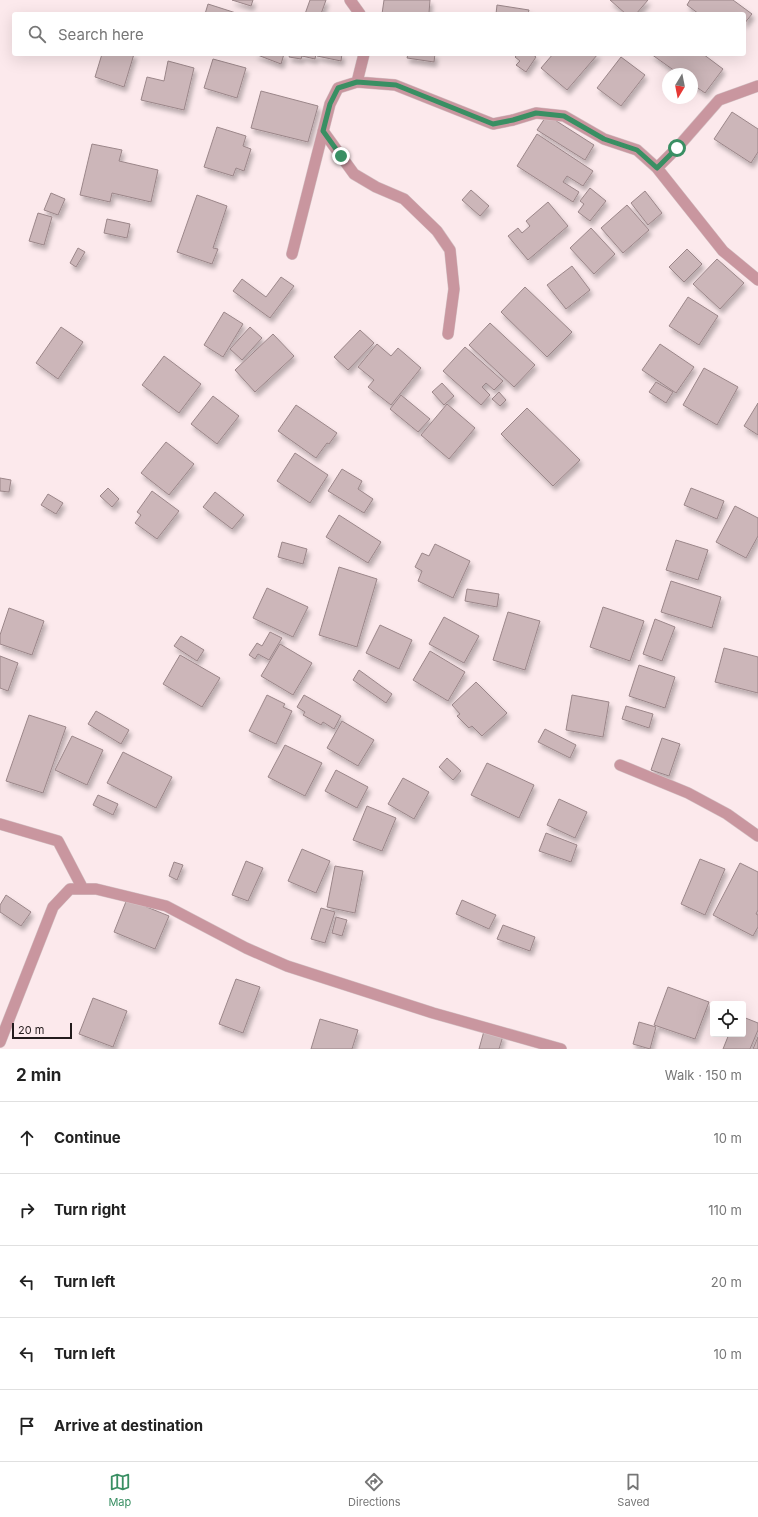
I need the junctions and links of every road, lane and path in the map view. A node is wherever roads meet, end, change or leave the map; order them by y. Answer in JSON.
{"nodes":[{"id":1,"x":350,"y":0,"type":"edge"},
{"id":2,"x":359,"y":12,"type":"edge"},
{"id":3,"x":364,"y":56,"type":"edge"},
{"id":4,"x":357,"y":82,"type":"junction"},
{"id":5,"x":758,"y":86,"type":"edge"},
{"id":6,"x":323,"y":131,"type":"junction"},
{"id":7,"x":657,"y":168,"type":"junction"},
{"id":8,"x":292,"y":254,"type":"dead end"},
{"id":9,"x":758,"y":280,"type":"edge"},
{"id":10,"x":448,"y":334,"type":"dead end"},
{"id":11,"x":620,"y":765,"type":"dead end"},
{"id":12,"x":0,"y":824,"type":"edge"},
{"id":13,"x":758,"y":836,"type":"edge"},
{"id":14,"x":83,"y":889,"type":"junction"},
{"id":15,"x":0,"y":1042,"type":"edge"},
{"id":16,"x":561,"y":1049,"type":"edge"}],
"edges":[{"from":1,"to":2,"type":"street"},
{"from":3,"to":4,"type":"street"},
{"from":4,"to":6,"type":"street"},
{"from":4,"to":7,"type":"street"},
{"from":5,"to":7,"type":"street"},
{"from":6,"to":8,"type":"street"},
{"from":6,"to":10,"type":"street"},
{"from":7,"to":9,"type":"street"},
{"from":11,"to":13,"type":"street"},
{"from":12,"to":14,"type":"street"},
{"from":14,"to":15,"type":"street"},
{"from":14,"to":16,"type":"street"}]}
